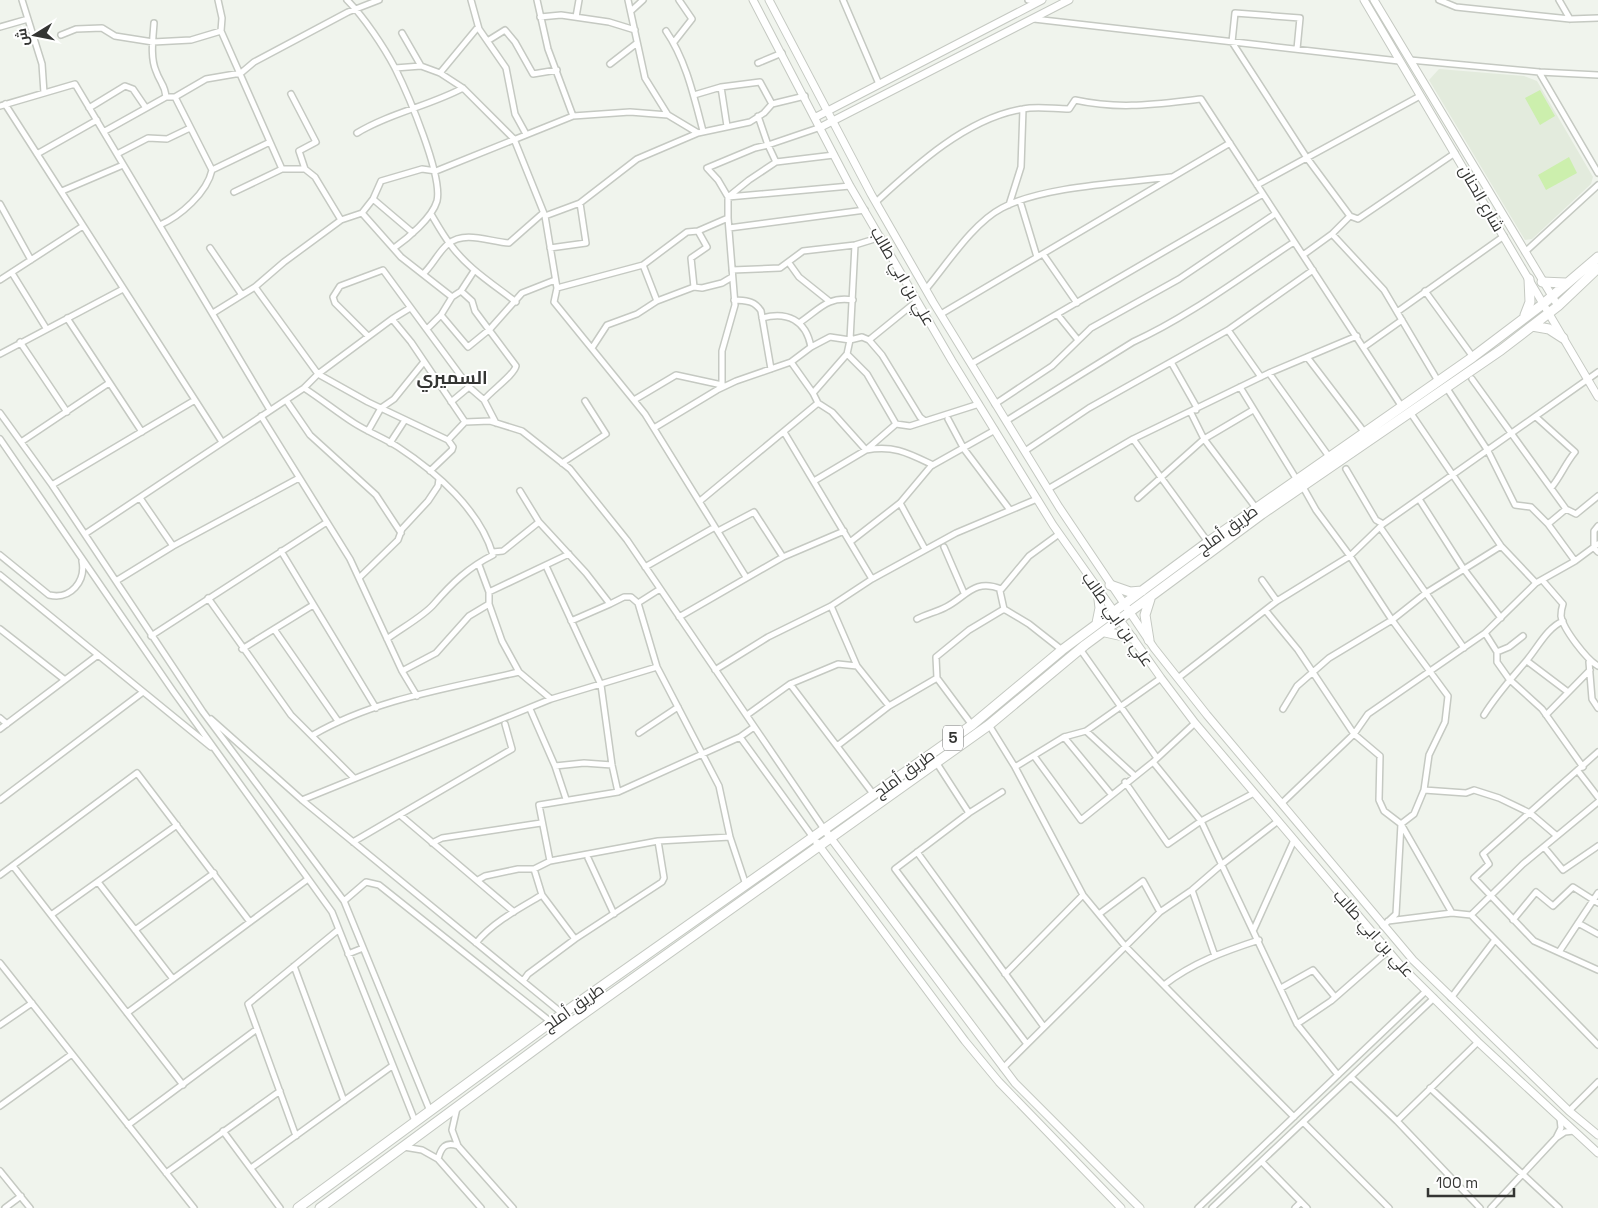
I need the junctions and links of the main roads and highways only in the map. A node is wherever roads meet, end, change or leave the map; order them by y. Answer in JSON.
{"nodes":[{"id":1,"x":753,"y":0,"type":"edge"},
{"id":2,"x":769,"y":0,"type":"edge"},
{"id":3,"x":1069,"y":0,"type":"edge"},
{"id":4,"x":1364,"y":0,"type":"edge"},
{"id":5,"x":1374,"y":0,"type":"edge"},
{"id":6,"x":1040,"y":1,"type":"edge"},
{"id":7,"x":828,"y":111,"type":"junction"},
{"id":8,"x":816,"y":117,"type":"junction"},
{"id":9,"x":833,"y":121,"type":"junction"},
{"id":10,"x":821,"y":127,"type":"junction"},
{"id":11,"x":1598,"y":257,"type":"edge"},
{"id":12,"x":1598,"y":268,"type":"edge"},
{"id":13,"x":1529,"y":279,"type":"junction"},
{"id":14,"x":1542,"y":282,"type":"junction"},
{"id":15,"x":1566,"y":283,"type":"junction"},
{"id":16,"x":1552,"y":297,"type":"junction"},
{"id":17,"x":1543,"y":304,"type":"junction"},
{"id":18,"x":1558,"y":306,"type":"junction"},
{"id":19,"x":1549,"y":313,"type":"junction"},
{"id":20,"x":1524,"y":318,"type":"junction"},
{"id":21,"x":1532,"y":326,"type":"junction"},
{"id":22,"x":1563,"y":338,"type":"junction"},
{"id":23,"x":1598,"y":397,"type":"edge"},
{"id":24,"x":1406,"y":410,"type":"junction"},
{"id":25,"x":1300,"y":484,"type":"junction"},
{"id":26,"x":1110,"y":585,"type":"junction"},
{"id":27,"x":1098,"y":590,"type":"junction"},
{"id":28,"x":1142,"y":591,"type":"junction"},
{"id":29,"x":1150,"y":599,"type":"junction"},
{"id":30,"x":1123,"y":604,"type":"junction"},
{"id":31,"x":1113,"y":612,"type":"junction"},
{"id":32,"x":1130,"y":614,"type":"junction"},
{"id":33,"x":1120,"y":622,"type":"junction"},
{"id":34,"x":1098,"y":624,"type":"junction"},
{"id":35,"x":1105,"y":632,"type":"junction"},
{"id":36,"x":1132,"y":638,"type":"junction"},
{"id":37,"x":1148,"y":640,"type":"junction"},
{"id":38,"x":824,"y":829,"type":"junction"},
{"id":39,"x":812,"y":836,"type":"junction"},
{"id":40,"x":830,"y":837,"type":"junction"},
{"id":41,"x":818,"y":844,"type":"junction"},
{"id":42,"x":1598,"y":1135,"type":"edge"},
{"id":43,"x":1598,"y":1153,"type":"edge"},
{"id":44,"x":298,"y":1208,"type":"edge"},
{"id":45,"x":320,"y":1208,"type":"edge"},
{"id":46,"x":1121,"y":1208,"type":"edge"},
{"id":47,"x":1140,"y":1208,"type":"edge"}],
"edges":[{"from":1,"to":8,"type":"main road","name":"علي بن ابي طالب"},
{"from":2,"to":7,"type":"main road","name":"علي بن ابي طالب"},
{"from":3,"to":9,"type":"main road"},
{"from":4,"to":13,"type":"main road","name":"شارع الحنان"},
{"from":5,"to":14,"type":"main road","name":"شارع الحنان"},
{"from":6,"to":7,"type":"main road"},
{"from":7,"to":8,"type":"main road"},
{"from":7,"to":9,"type":"main road","name":"علي بن ابي طالب"},
{"from":8,"to":10,"type":"main road","name":"علي بن ابي طالب"},
{"from":9,"to":10,"type":"main road"},
{"from":9,"to":26,"type":"main road","name":"علي بن ابي طالب"},
{"from":10,"to":27,"type":"main road","name":"علي بن ابي طالب"},
{"from":11,"to":15,"type":"highway","name":"طريق أملج","number":"5"},
{"from":12,"to":18,"type":"highway","name":"طريق أملج","number":"5"},
{"from":13,"to":17,"type":"main road","name":"شارع الحنان"},
{"from":13,"to":20,"type":"highway"},
{"from":14,"to":15,"type":"highway"},
{"from":14,"to":16,"type":"main road","name":"شارع الحنان"},
{"from":15,"to":16,"type":"highway","name":"طريق أملج","number":"5"},
{"from":16,"to":17,"type":"highway","name":"طريق أملج","number":"5"},
{"from":16,"to":18,"type":"main road","name":"شارع الحنان"},
{"from":17,"to":19,"type":"main road","name":"شارع الحنان"},
{"from":17,"to":20,"type":"highway","name":"طريق أملج","number":"5"},
{"from":18,"to":19,"type":"highway","name":"طريق أملج","number":"5"},
{"from":19,"to":21,"type":"highway","name":"طريق أملج","number":"5"},
{"from":19,"to":22,"type":"main road","name":"شارع الحنان"},
{"from":20,"to":24,"type":"highway","name":"طريق أملج","number":"5"},
{"from":21,"to":22,"type":"highway"},
{"from":21,"to":24,"type":"highway","name":"طريق أملج","number":"5"},
{"from":22,"to":23,"type":"main road","name":"شارع الحنان"},
{"from":24,"to":25,"type":"highway","name":"طريق أملج","number":"5"},
{"from":24,"to":25,"type":"highway","name":"طريق أملج","number":"5"},
{"from":25,"to":28,"type":"highway","name":"طريق أملج","number":"5"},
{"from":25,"to":29,"type":"highway","name":"طريق أملج","number":"5"},
{"from":26,"to":28,"type":"highway"},
{"from":26,"to":30,"type":"main road","name":"علي بن ابي طالب"},
{"from":27,"to":31,"type":"main road","name":"علي بن ابي طالب"},
{"from":27,"to":34,"type":"highway"},
{"from":28,"to":30,"type":"highway","name":"طريق أملج","number":"5"},
{"from":29,"to":32,"type":"highway","name":"طريق أملج","number":"5"},
{"from":29,"to":37,"type":"highway"},
{"from":30,"to":31,"type":"highway","name":"طريق أملج","number":"5"},
{"from":30,"to":32,"type":"main road","name":"علي بن ابي طالب"},
{"from":31,"to":33,"type":"main road","name":"علي بن ابي طالب"},
{"from":31,"to":34,"type":"highway","name":"طريق أملج","number":"5"},
{"from":32,"to":33,"type":"highway","name":"طريق أملج","number":"5"},
{"from":32,"to":37,"type":"main road","name":"علي بن ابي طالب"},
{"from":33,"to":35,"type":"highway","name":"طريق أملج","number":"5"},
{"from":33,"to":36,"type":"main road","name":"علي بن ابي طالب"},
{"from":34,"to":38,"type":"highway","name":"طريق أملج","number":"5"},
{"from":35,"to":36,"type":"highway"},
{"from":35,"to":40,"type":"highway","name":"طريق أملج","number":"5"},
{"from":36,"to":43,"type":"main road","name":"علي بن ابي طالب"},
{"from":37,"to":42,"type":"main road","name":"علي بن ابي طالب"},
{"from":38,"to":39,"type":"highway","name":"طريق أملج","number":"5"},
{"from":38,"to":40,"type":"main road"},
{"from":39,"to":41,"type":"main road"},
{"from":39,"to":44,"type":"highway","name":"طريق أملج","number":"5"},
{"from":40,"to":41,"type":"highway","name":"طريق أملج","number":"5"},
{"from":40,"to":47,"type":"main road"},
{"from":41,"to":45,"type":"highway","name":"طريق أملج","number":"5"},
{"from":41,"to":46,"type":"main road"}]}
